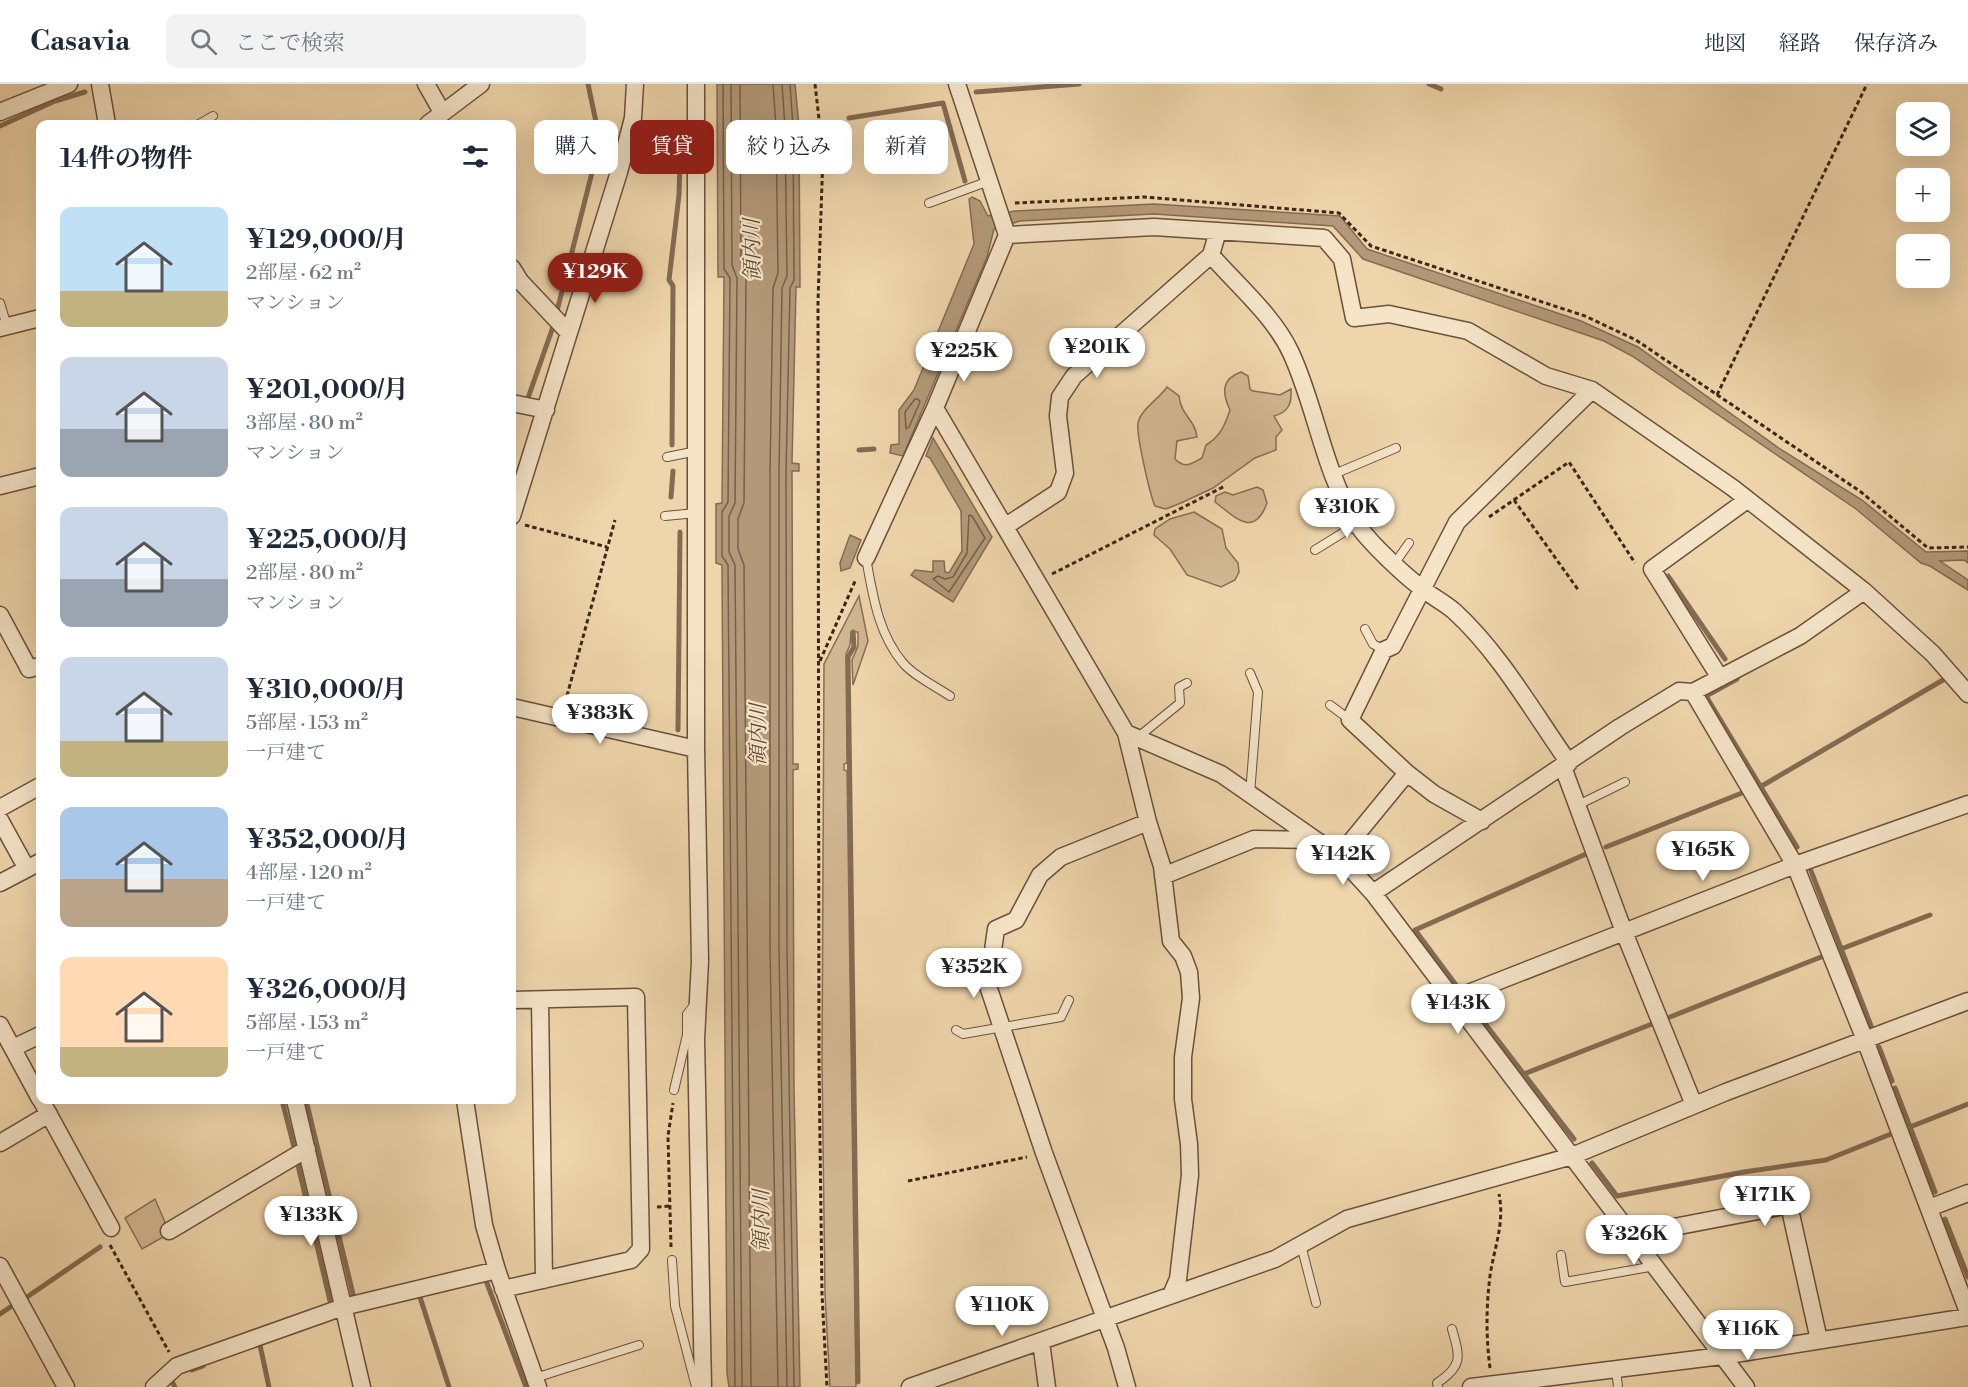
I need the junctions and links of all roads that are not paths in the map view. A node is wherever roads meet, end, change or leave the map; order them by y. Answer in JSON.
{"nodes":[{"id":1,"x":69,"y":84,"type":"edge"},
{"id":2,"x":100,"y":84,"type":"edge"},
{"id":3,"x":426,"y":84,"type":"edge"},
{"id":4,"x":480,"y":84,"type":"edge"},
{"id":5,"x":635,"y":84,"type":"edge"},
{"id":6,"x":696,"y":84,"type":"edge"},
{"id":7,"x":957,"y":84,"type":"edge"},
{"id":8,"x":0,"y":112,"type":"edge"},
{"id":9,"x":442,"y":112,"type":"junction"},
{"id":10,"x":213,"y":116,"type":"dead end"},
{"id":11,"x":105,"y":120,"type":"edge"},
{"id":12,"x":206,"y":120,"type":"edge"},
{"id":13,"x":433,"y":120,"type":"edge"},
{"id":14,"x":989,"y":181,"type":"junction"},
{"id":15,"x":929,"y":203,"type":"dead end"},
{"id":16,"x":1218,"y":231,"type":"junction"},
{"id":17,"x":1006,"y":232,"type":"junction"},
{"id":18,"x":1211,"y":255,"type":"junction"},
{"id":19,"x":516,"y":274,"type":"edge"},
{"id":20,"x":0,"y":303,"type":"edge"},
{"id":21,"x":36,"y":319,"type":"edge"},
{"id":22,"x":3,"y":327,"type":"edge"},
{"id":23,"x":568,"y":333,"type":"junction"},
{"id":24,"x":1592,"y":390,"type":"junction"},
{"id":25,"x":516,"y":404,"type":"edge"},
{"id":26,"x":935,"y":408,"type":"junction"},
{"id":27,"x":546,"y":410,"type":"junction"},
{"id":28,"x":1396,"y":448,"type":"dead end"},
{"id":29,"x":697,"y":451,"type":"junction"},
{"id":30,"x":667,"y":457,"type":"dead end"},
{"id":31,"x":1332,"y":475,"type":"junction"},
{"id":32,"x":36,"y":477,"type":"edge"},
{"id":33,"x":0,"y":486,"type":"edge"},
{"id":34,"x":1747,"y":500,"type":"junction"},
{"id":35,"x":696,"y":513,"type":"junction"},
{"id":36,"x":665,"y":516,"type":"dead end"},
{"id":37,"x":517,"y":520,"type":"edge"},
{"id":38,"x":1357,"y":524,"type":"junction"},
{"id":39,"x":1006,"y":526,"type":"junction"},
{"id":40,"x":1409,"y":543,"type":"dead end"},
{"id":41,"x":1315,"y":550,"type":"dead end"},
{"id":42,"x":866,"y":558,"type":"joint"},
{"id":43,"x":1395,"y":563,"type":"junction"},
{"id":44,"x":1422,"y":589,"type":"junction"},
{"id":45,"x":1864,"y":591,"type":"junction"},
{"id":46,"x":0,"y":615,"type":"edge"},
{"id":47,"x":1365,"y":629,"type":"dead end"},
{"id":48,"x":1384,"y":650,"type":"junction"},
{"id":49,"x":36,"y":667,"type":"edge"},
{"id":50,"x":1250,"y":674,"type":"dead end"},
{"id":51,"x":1720,"y":678,"type":"junction"},
{"id":52,"x":1187,"y":683,"type":"dead end"},
{"id":53,"x":1693,"y":692,"type":"junction"},
{"id":54,"x":1968,"y":694,"type":"edge"},
{"id":55,"x":950,"y":696,"type":"dead end"},
{"id":56,"x":1330,"y":705,"type":"dead end"},
{"id":57,"x":516,"y":708,"type":"edge"},
{"id":58,"x":1350,"y":720,"type":"junction"},
{"id":59,"x":1131,"y":735,"type":"junction"},
{"id":60,"x":696,"y":748,"type":"junction"},
{"id":61,"x":1566,"y":765,"type":"junction"},
{"id":62,"x":1407,"y":773,"type":"junction"},
{"id":63,"x":1625,"y":782,"type":"dead end"},
{"id":64,"x":36,"y":788,"type":"edge"},
{"id":65,"x":1250,"y":794,"type":"junction"},
{"id":66,"x":1968,"y":804,"type":"edge"},
{"id":67,"x":1578,"y":805,"type":"junction"},
{"id":68,"x":0,"y":808,"type":"edge"},
{"id":69,"x":0,"y":820,"type":"edge"},
{"id":70,"x":1482,"y":821,"type":"junction"},
{"id":71,"x":1148,"y":822,"type":"junction"},
{"id":72,"x":1316,"y":840,"type":"junction"},
{"id":73,"x":1339,"y":856,"type":"junction"},
{"id":74,"x":34,"y":865,"type":"edge"},
{"id":75,"x":1795,"y":865,"type":"junction"},
{"id":76,"x":1163,"y":876,"type":"junction"},
{"id":77,"x":0,"y":883,"type":"edge"},
{"id":78,"x":1373,"y":893,"type":"junction"},
{"id":79,"x":1624,"y":932,"type":"junction"},
{"id":80,"x":1069,"y":999,"type":"dead end"},
{"id":81,"x":1453,"y":999,"type":"junction"},
{"id":82,"x":516,"y":1000,"type":"edge"},
{"id":83,"x":540,"y":1000,"type":"junction"},
{"id":84,"x":698,"y":1000,"type":"junction"},
{"id":85,"x":1968,"y":1001,"type":"edge"},
{"id":86,"x":0,"y":1025,"type":"edge"},
{"id":87,"x":1003,"y":1028,"type":"junction"},
{"id":88,"x":956,"y":1030,"type":"dead end"},
{"id":89,"x":36,"y":1037,"type":"edge"},
{"id":90,"x":1865,"y":1040,"type":"junction"},
{"id":91,"x":13,"y":1048,"type":"junction"},
{"id":92,"x":674,"y":1090,"type":"road end"},
{"id":93,"x":36,"y":1091,"type":"edge"},
{"id":94,"x":43,"y":1104,"type":"edge"},
{"id":95,"x":296,"y":1104,"type":"edge"},
{"id":96,"x":466,"y":1104,"type":"edge"},
{"id":97,"x":1694,"y":1106,"type":"junction"},
{"id":98,"x":0,"y":1143,"type":"edge"},
{"id":99,"x":307,"y":1149,"type":"junction"},
{"id":100,"x":1572,"y":1155,"type":"junction"},
{"id":101,"x":1968,"y":1193,"type":"edge"},
{"id":102,"x":1929,"y":1208,"type":"junction"},
{"id":103,"x":111,"y":1228,"type":"dead end"},
{"id":104,"x":170,"y":1231,"type":"dead end"},
{"id":105,"x":1632,"y":1235,"type":"junction"},
{"id":106,"x":1301,"y":1245,"type":"junction"},
{"id":107,"x":1561,"y":1255,"type":"dead end"},
{"id":108,"x":672,"y":1260,"type":"road end"},
{"id":109,"x":0,"y":1266,"type":"edge"},
{"id":110,"x":1655,"y":1266,"type":"junction"},
{"id":111,"x":497,"y":1270,"type":"junction"},
{"id":112,"x":544,"y":1280,"type":"junction"},
{"id":113,"x":503,"y":1289,"type":"junction"},
{"id":114,"x":1171,"y":1295,"type":"junction"},
{"id":115,"x":1316,"y":1303,"type":"dead end"},
{"id":116,"x":343,"y":1307,"type":"junction"},
{"id":117,"x":1968,"y":1312,"type":"edge"},
{"id":118,"x":1968,"y":1317,"type":"edge"},
{"id":119,"x":1105,"y":1320,"type":"junction"},
{"id":120,"x":1452,"y":1329,"type":"dead end"},
{"id":121,"x":1819,"y":1340,"type":"junction"},
{"id":122,"x":1041,"y":1342,"type":"junction"},
{"id":123,"x":639,"y":1345,"type":"dead end"},
{"id":124,"x":1722,"y":1356,"type":"junction"},
{"id":125,"x":1616,"y":1368,"type":"junction"},
{"id":126,"x":537,"y":1382,"type":"edge"},
{"id":127,"x":66,"y":1387,"type":"edge"},
{"id":128,"x":154,"y":1387,"type":"edge"},
{"id":129,"x":362,"y":1387,"type":"edge"},
{"id":130,"x":696,"y":1387,"type":"edge"},
{"id":131,"x":703,"y":1387,"type":"edge"},
{"id":132,"x":910,"y":1387,"type":"edge"},
{"id":133,"x":1047,"y":1387,"type":"edge"},
{"id":134,"x":1127,"y":1387,"type":"edge"},
{"id":135,"x":1438,"y":1387,"type":"edge"},
{"id":136,"x":1471,"y":1387,"type":"edge"},
{"id":137,"x":1618,"y":1387,"type":"edge"},
{"id":138,"x":1746,"y":1387,"type":"edge"}],
"edges":[{"from":1,"to":8,"type":"street"},
{"from":2,"to":11,"type":"street"},
{"from":3,"to":9,"type":"street"},
{"from":4,"to":9,"type":"street"},
{"from":5,"to":23,"type":"street"},
{"from":6,"to":29,"type":"street"},
{"from":7,"to":14,"type":"street"},
{"from":9,"to":13,"type":"street"},
{"from":10,"to":12,"type":"lane"},
{"from":14,"to":15,"type":"lane"},
{"from":14,"to":17,"type":"street"},
{"from":16,"to":17,"type":"street"},
{"from":16,"to":18,"type":"street"},
{"from":16,"to":24,"type":"street"},
{"from":17,"to":26,"type":"street"},
{"from":18,"to":31,"type":"street"},
{"from":18,"to":39,"type":"street"},
{"from":19,"to":23,"type":"street"},
{"from":20,"to":22,"type":"lane"},
{"from":21,"to":22,"type":"street"},
{"from":23,"to":27,"type":"street"},
{"from":24,"to":34,"type":"street"},
{"from":24,"to":44,"type":"street"},
{"from":25,"to":27,"type":"street"},
{"from":26,"to":39,"type":"street"},
{"from":26,"to":42,"type":"street"},
{"from":27,"to":37,"type":"street"},
{"from":28,"to":31,"type":"lane"},
{"from":29,"to":30,"type":"lane"},
{"from":29,"to":35,"type":"street"},
{"from":31,"to":38,"type":"street"},
{"from":32,"to":33,"type":"street"},
{"from":34,"to":45,"type":"street"},
{"from":34,"to":51,"type":"street"},
{"from":35,"to":36,"type":"lane"},
{"from":35,"to":60,"type":"street"},
{"from":38,"to":41,"type":"lane"},
{"from":38,"to":43,"type":"street"},
{"from":39,"to":59,"type":"street"},
{"from":40,"to":43,"type":"lane"},
{"from":42,"to":55,"type":"lane"},
{"from":43,"to":44,"type":"street"},
{"from":44,"to":48,"type":"street"},
{"from":44,"to":61,"type":"street"},
{"from":45,"to":51,"type":"street"},
{"from":45,"to":54,"type":"street"},
{"from":46,"to":49,"type":"street"},
{"from":47,"to":48,"type":"lane"},
{"from":48,"to":58,"type":"street"},
{"from":50,"to":65,"type":"lane"},
{"from":51,"to":53,"type":"street"},
{"from":52,"to":59,"type":"lane"},
{"from":53,"to":61,"type":"street"},
{"from":53,"to":75,"type":"street"},
{"from":56,"to":58,"type":"lane"},
{"from":57,"to":60,"type":"street"},
{"from":58,"to":62,"type":"street"},
{"from":59,"to":65,"type":"street"},
{"from":59,"to":71,"type":"street"},
{"from":60,"to":84,"type":"street"},
{"from":61,"to":67,"type":"street"},
{"from":61,"to":70,"type":"street"},
{"from":62,"to":70,"type":"street"},
{"from":62,"to":73,"type":"street"},
{"from":63,"to":67,"type":"lane"},
{"from":64,"to":68,"type":"street"},
{"from":65,"to":72,"type":"street"},
{"from":66,"to":75,"type":"street"},
{"from":67,"to":79,"type":"street"},
{"from":69,"to":74,"type":"street"},
{"from":70,"to":78,"type":"street"},
{"from":71,"to":76,"type":"street"},
{"from":71,"to":87,"type":"street"},
{"from":72,"to":73,"type":"street"},
{"from":72,"to":76,"type":"street"},
{"from":73,"to":78,"type":"street"},
{"from":74,"to":77,"type":"street"},
{"from":75,"to":79,"type":"street"},
{"from":75,"to":90,"type":"street"},
{"from":76,"to":114,"type":"street"},
{"from":78,"to":81,"type":"street"},
{"from":79,"to":81,"type":"street"},
{"from":79,"to":97,"type":"street"},
{"from":80,"to":87,"type":"lane"},
{"from":81,"to":100,"type":"street"},
{"from":82,"to":83,"type":"street"},
{"from":83,"to":112,"type":"street"},
{"from":83,"to":112,"type":"street"},
{"from":84,"to":92,"type":"lane"},
{"from":84,"to":131,"type":"street"},
{"from":85,"to":90,"type":"street"},
{"from":86,"to":91,"type":"street"},
{"from":87,"to":88,"type":"lane"},
{"from":87,"to":119,"type":"street"},
{"from":89,"to":91,"type":"street"},
{"from":90,"to":97,"type":"street"},
{"from":90,"to":102,"type":"street"},
{"from":91,"to":93,"type":"street"},
{"from":94,"to":98,"type":"street"},
{"from":94,"to":103,"type":"street"},
{"from":95,"to":99,"type":"street"},
{"from":96,"to":111,"type":"street"},
{"from":97,"to":100,"type":"street"},
{"from":99,"to":104,"type":"street"},
{"from":99,"to":116,"type":"street"},
{"from":100,"to":105,"type":"street"},
{"from":100,"to":106,"type":"street"},
{"from":101,"to":102,"type":"street"},
{"from":102,"to":117,"type":"street"},
{"from":105,"to":110,"type":"street"},
{"from":105,"to":121,"type":"street"},
{"from":106,"to":114,"type":"street"},
{"from":106,"to":115,"type":"lane"},
{"from":107,"to":110,"type":"lane"},
{"from":108,"to":130,"type":"lane"},
{"from":109,"to":127,"type":"street"},
{"from":110,"to":124,"type":"street"},
{"from":111,"to":113,"type":"street"},
{"from":111,"to":116,"type":"street"},
{"from":112,"to":113,"type":"street"},
{"from":113,"to":126,"type":"street"},
{"from":114,"to":119,"type":"street"},
{"from":116,"to":128,"type":"street"},
{"from":116,"to":129,"type":"street"},
{"from":118,"to":121,"type":"street"},
{"from":119,"to":122,"type":"street"},
{"from":119,"to":134,"type":"street"},
{"from":120,"to":135,"type":"lane"},
{"from":121,"to":124,"type":"street"},
{"from":122,"to":132,"type":"street"},
{"from":122,"to":133,"type":"street"},
{"from":123,"to":126,"type":"lane"},
{"from":124,"to":125,"type":"street"},
{"from":124,"to":138,"type":"street"},
{"from":125,"to":136,"type":"street"},
{"from":125,"to":137,"type":"lane"}]}
